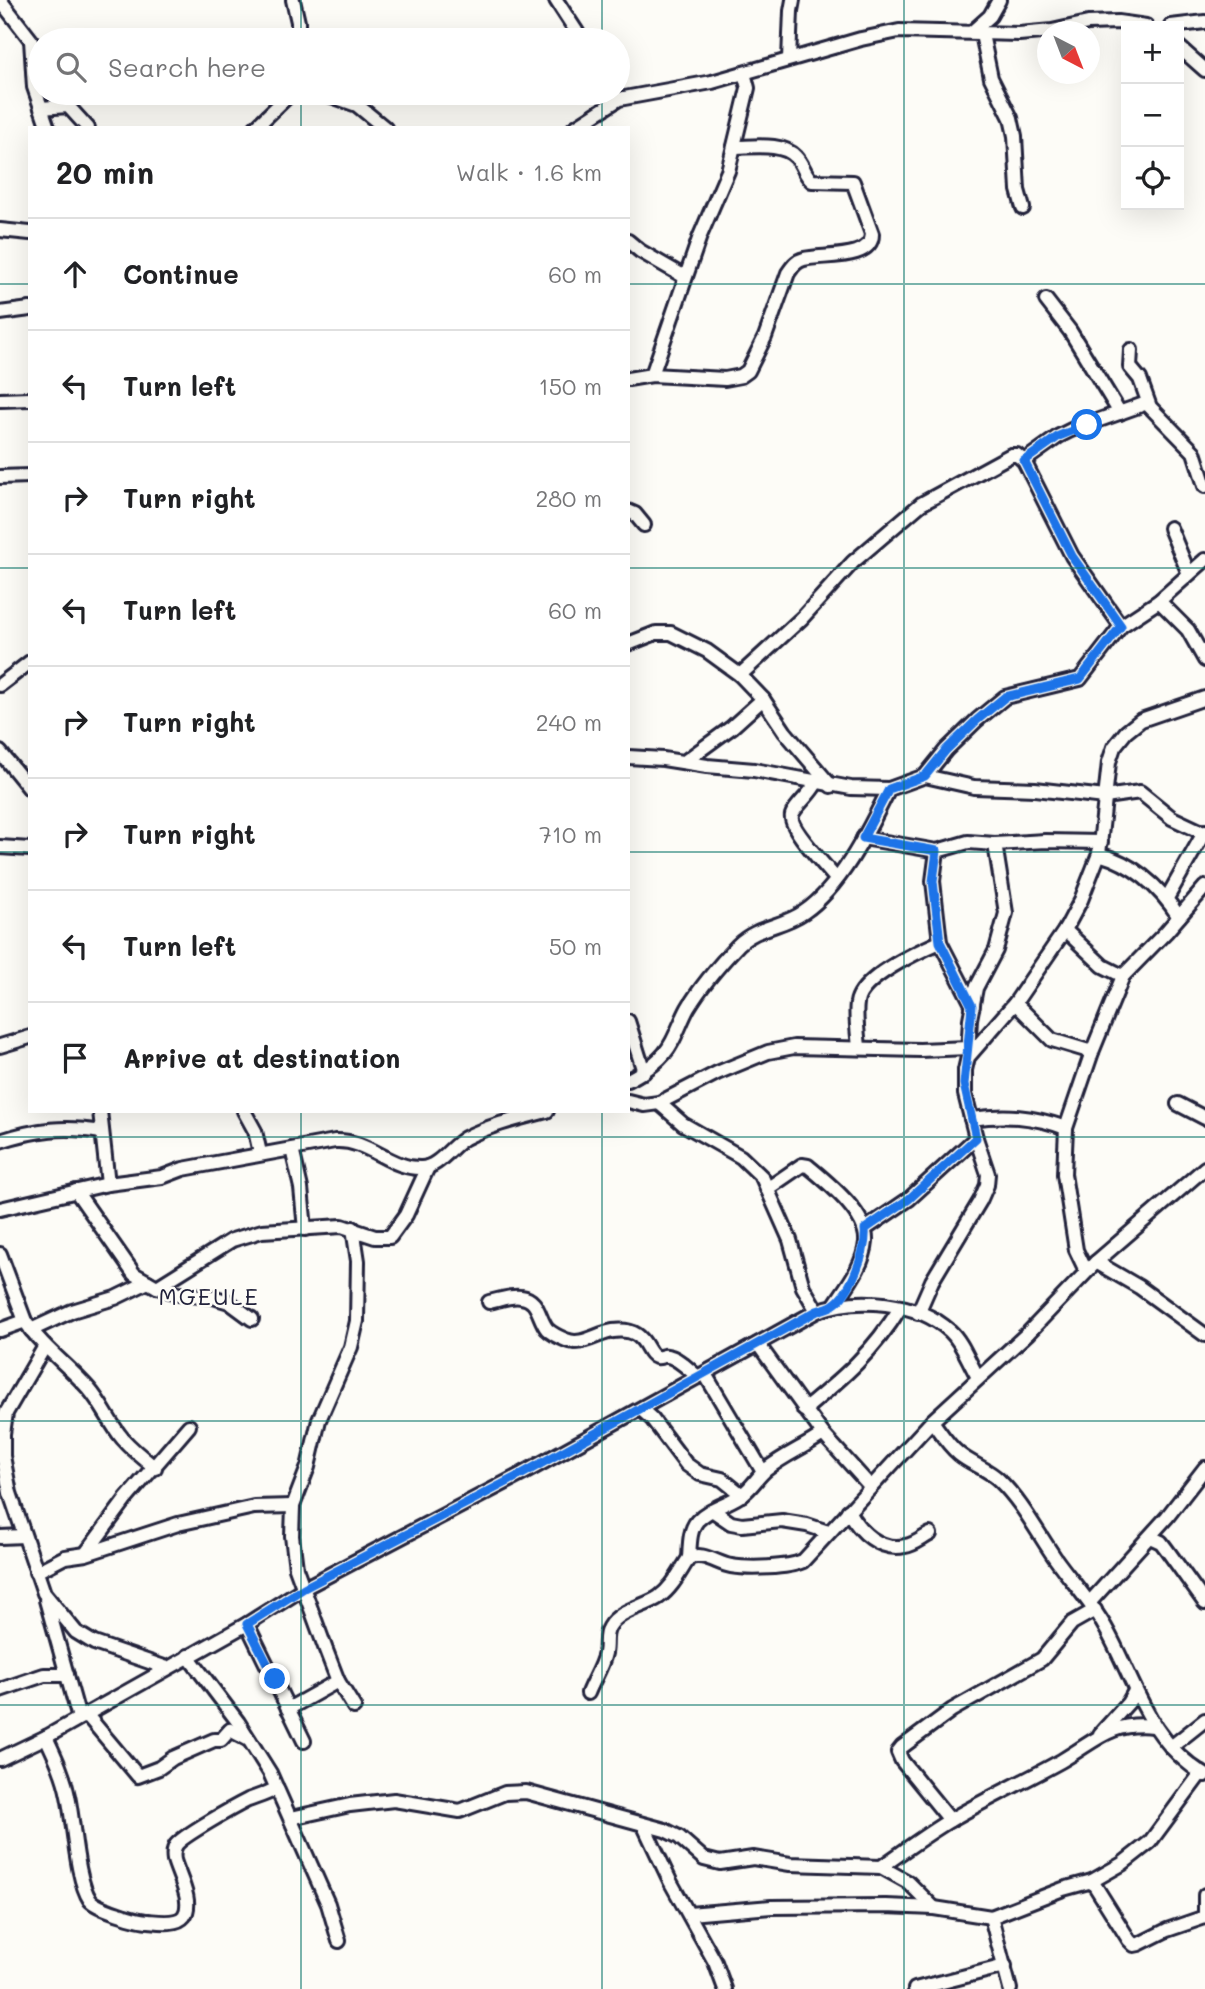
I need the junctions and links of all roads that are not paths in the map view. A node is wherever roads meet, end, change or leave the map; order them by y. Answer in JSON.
{"nodes":[{"id":1,"x":0,"y":0,"type":"edge"},
{"id":2,"x":293,"y":0,"type":"edge"},
{"id":3,"x":556,"y":0,"type":"edge"},
{"id":4,"x":793,"y":0,"type":"edge"},
{"id":5,"x":999,"y":0,"type":"edge"},
{"id":6,"x":1121,"y":22,"type":"edge"},
{"id":7,"x":1205,"y":22,"type":"edge"},
{"id":8,"x":1184,"y":24,"type":"edge"},
{"id":9,"x":298,"y":28,"type":"edge"},
{"id":10,"x":574,"y":28,"type":"edge"},
{"id":11,"x":977,"y":33,"type":"junction"},
{"id":12,"x":28,"y":36,"type":"edge"},
{"id":13,"x":1184,"y":51,"type":"edge"},
{"id":14,"x":789,"y":59,"type":"junction"},
{"id":15,"x":1205,"y":70,"type":"edge"},
{"id":16,"x":744,"y":73,"type":"junction"},
{"id":17,"x":630,"y":94,"type":"edge"},
{"id":18,"x":40,"y":105,"type":"edge"},
{"id":19,"x":279,"y":105,"type":"edge"},
{"id":20,"x":357,"y":105,"type":"edge"},
{"id":21,"x":605,"y":105,"type":"edge"},
{"id":22,"x":41,"y":108,"type":"junction"},
{"id":23,"x":47,"y":126,"type":"edge"},
{"id":24,"x":86,"y":126,"type":"edge"},
{"id":25,"x":258,"y":126,"type":"edge"},
{"id":26,"x":383,"y":126,"type":"edge"},
{"id":27,"x":577,"y":126,"type":"edge"},
{"id":28,"x":734,"y":147,"type":"junction"},
{"id":29,"x":1023,"y":208,"type":"dead end"},
{"id":30,"x":0,"y":230,"type":"edge"},
{"id":31,"x":28,"y":233,"type":"edge"},
{"id":32,"x":630,"y":243,"type":"edge"},
{"id":33,"x":685,"y":277,"type":"junction"},
{"id":34,"x":1046,"y":300,"type":"dead end"},
{"id":35,"x":28,"y":309,"type":"edge"},
{"id":36,"x":0,"y":313,"type":"edge"},
{"id":37,"x":1131,"y":351,"type":"dead end"},
{"id":38,"x":652,"y":375,"type":"junction"},
{"id":39,"x":630,"y":379,"type":"edge"},
{"id":40,"x":28,"y":398,"type":"edge"},
{"id":41,"x":0,"y":400,"type":"edge"},
{"id":42,"x":1147,"y":403,"type":"junction"},
{"id":43,"x":1120,"y":413,"type":"junction"},
{"id":44,"x":1024,"y":461,"type":"junction"},
{"id":45,"x":28,"y":476,"type":"edge"},
{"id":46,"x":0,"y":477,"type":"edge"},
{"id":47,"x":1205,"y":486,"type":"edge"},
{"id":48,"x":630,"y":512,"type":"edge"},
{"id":49,"x":644,"y":525,"type":"dead end"},
{"id":50,"x":1170,"y":528,"type":"dead end"},
{"id":51,"x":1205,"y":560,"type":"edge"},
{"id":52,"x":1189,"y":575,"type":"junction"},
{"id":53,"x":1159,"y":601,"type":"junction"},
{"id":54,"x":1121,"y":626,"type":"junction"},
{"id":55,"x":630,"y":643,"type":"edge"},
{"id":56,"x":1205,"y":660,"type":"edge"},
{"id":57,"x":28,"y":664,"type":"edge"},
{"id":58,"x":740,"y":675,"type":"junction"},
{"id":59,"x":0,"y":685,"type":"edge"},
{"id":60,"x":1205,"y":698,"type":"edge"},
{"id":61,"x":763,"y":699,"type":"junction"},
{"id":62,"x":0,"y":752,"type":"edge"},
{"id":63,"x":630,"y":757,"type":"edge"},
{"id":64,"x":684,"y":762,"type":"junction"},
{"id":65,"x":925,"y":776,"type":"junction"},
{"id":66,"x":816,"y":783,"type":"junction"},
{"id":67,"x":831,"y":786,"type":"junction"},
{"id":68,"x":28,"y":787,"type":"edge"},
{"id":69,"x":889,"y":789,"type":"junction"},
{"id":70,"x":1105,"y":797,"type":"junction"},
{"id":71,"x":1205,"y":832,"type":"edge"},
{"id":72,"x":863,"y":838,"type":"junction"},
{"id":73,"x":995,"y":845,"type":"junction"},
{"id":74,"x":0,"y":847,"type":"edge"},
{"id":75,"x":1100,"y":848,"type":"junction"},
{"id":76,"x":28,"y":849,"type":"edge"},
{"id":77,"x":937,"y":851,"type":"junction"},
{"id":78,"x":836,"y":878,"type":"junction"},
{"id":79,"x":1205,"y":887,"type":"edge"},
{"id":80,"x":1167,"y":898,"type":"junction"},
{"id":81,"x":1180,"y":917,"type":"junction"},
{"id":82,"x":1065,"y":930,"type":"junction"},
{"id":83,"x":940,"y":942,"type":"junction"},
{"id":84,"x":1123,"y":976,"type":"junction"},
{"id":85,"x":1015,"y":1003,"type":"junction"},
{"id":86,"x":972,"y":1006,"type":"junction"},
{"id":87,"x":630,"y":1028,"type":"edge"},
{"id":88,"x":28,"y":1038,"type":"edge"},
{"id":89,"x":0,"y":1046,"type":"edge"},
{"id":90,"x":859,"y":1048,"type":"junction"},
{"id":91,"x":968,"y":1052,"type":"junction"},
{"id":92,"x":1092,"y":1052,"type":"junction"},
{"id":93,"x":643,"y":1072,"type":"junction"},
{"id":94,"x":630,"y":1079,"type":"edge"},
{"id":95,"x":630,"y":1102,"type":"edge"},
{"id":96,"x":659,"y":1103,"type":"junction"},
{"id":97,"x":1178,"y":1104,"type":"dead end"},
{"id":98,"x":100,"y":1113,"type":"edge"},
{"id":99,"x":245,"y":1113,"type":"edge"},
{"id":100,"x":528,"y":1114,"type":"edge"},
{"id":101,"x":1205,"y":1118,"type":"edge"},
{"id":102,"x":971,"y":1119,"type":"junction"},
{"id":103,"x":1066,"y":1128,"type":"junction"},
{"id":104,"x":102,"y":1132,"type":"junction"},
{"id":105,"x":976,"y":1138,"type":"junction"},
{"id":106,"x":0,"y":1140,"type":"edge"},
{"id":107,"x":292,"y":1149,"type":"junction"},
{"id":108,"x":260,"y":1153,"type":"junction"},
{"id":109,"x":428,"y":1167,"type":"junction"},
{"id":110,"x":1204,"y":1170,"type":"edge"},
{"id":111,"x":108,"y":1184,"type":"junction"},
{"id":112,"x":767,"y":1189,"type":"junction"},
{"id":113,"x":76,"y":1191,"type":"junction"},
{"id":114,"x":0,"y":1209,"type":"edge"},
{"id":115,"x":353,"y":1228,"type":"junction"},
{"id":116,"x":305,"y":1229,"type":"junction"},
{"id":117,"x":865,"y":1229,"type":"junction"},
{"id":118,"x":0,"y":1254,"type":"edge"},
{"id":119,"x":1096,"y":1262,"type":"junction"},
{"id":120,"x":1086,"y":1271,"type":"junction"},
{"id":121,"x":153,"y":1285,"type":"junction"},
{"id":122,"x":489,"y":1302,"type":"dead end"},
{"id":123,"x":835,"y":1304,"type":"junction"},
{"id":124,"x":900,"y":1308,"type":"junction"},
{"id":125,"x":817,"y":1311,"type":"junction"},
{"id":126,"x":918,"y":1313,"type":"junction"},
{"id":127,"x":252,"y":1319,"type":"dead end"},
{"id":128,"x":28,"y":1325,"type":"junction"},
{"id":129,"x":0,"y":1330,"type":"edge"},
{"id":130,"x":1205,"y":1335,"type":"edge"},
{"id":131,"x":758,"y":1344,"type":"junction"},
{"id":132,"x":45,"y":1346,"type":"junction"},
{"id":133,"x":702,"y":1376,"type":"junction"},
{"id":134,"x":978,"y":1377,"type":"junction"},
{"id":135,"x":0,"y":1398,"type":"edge"},
{"id":136,"x":641,"y":1409,"type":"junction"},
{"id":137,"x":804,"y":1410,"type":"junction"},
{"id":138,"x":6,"y":1413,"type":"junction"},
{"id":139,"x":932,"y":1421,"type":"junction"},
{"id":140,"x":189,"y":1426,"type":"dead end"},
{"id":141,"x":823,"y":1434,"type":"junction"},
{"id":142,"x":155,"y":1468,"type":"junction"},
{"id":143,"x":763,"y":1472,"type":"junction"},
{"id":144,"x":1204,"y":1472,"type":"edge"},
{"id":145,"x":870,"y":1486,"type":"junction"},
{"id":146,"x":742,"y":1495,"type":"junction"},
{"id":147,"x":293,"y":1506,"type":"junction"},
{"id":148,"x":712,"y":1510,"type":"junction"},
{"id":149,"x":848,"y":1511,"type":"junction"},
{"id":150,"x":858,"y":1527,"type":"junction"},
{"id":151,"x":832,"y":1528,"type":"junction"},
{"id":152,"x":930,"y":1534,"type":"dead end"},
{"id":153,"x":24,"y":1536,"type":"junction"},
{"id":154,"x":0,"y":1537,"type":"edge"},
{"id":155,"x":1150,"y":1537,"type":"junction"},
{"id":156,"x":86,"y":1554,"type":"junction"},
{"id":157,"x":689,"y":1558,"type":"junction"},
{"id":158,"x":36,"y":1572,"type":"junction"},
{"id":159,"x":304,"y":1588,"type":"junction"},
{"id":160,"x":44,"y":1593,"type":"junction"},
{"id":161,"x":1205,"y":1602,"type":"edge"},
{"id":162,"x":1093,"y":1606,"type":"junction"},
{"id":163,"x":247,"y":1624,"type":"junction"},
{"id":164,"x":188,"y":1656,"type":"junction"},
{"id":165,"x":167,"y":1668,"type":"junction"},
{"id":166,"x":66,"y":1675,"type":"junction"},
{"id":167,"x":338,"y":1681,"type":"junction"},
{"id":168,"x":0,"y":1690,"type":"edge"},
{"id":169,"x":1135,"y":1691,"type":"junction"},
{"id":170,"x":588,"y":1693,"type":"dead end"},
{"id":171,"x":354,"y":1707,"type":"dead end"},
{"id":172,"x":288,"y":1709,"type":"junction"},
{"id":173,"x":83,"y":1716,"type":"junction"},
{"id":174,"x":1205,"y":1720,"type":"edge"},
{"id":175,"x":1154,"y":1726,"type":"junction"},
{"id":176,"x":1098,"y":1736,"type":"junction"},
{"id":177,"x":46,"y":1737,"type":"junction"},
{"id":178,"x":250,"y":1741,"type":"junction"},
{"id":179,"x":304,"y":1741,"type":"dead end"},
{"id":180,"x":1171,"y":1747,"type":"junction"},
{"id":181,"x":0,"y":1759,"type":"edge"},
{"id":182,"x":1203,"y":1774,"type":"edge"},
{"id":183,"x":277,"y":1788,"type":"junction"},
{"id":184,"x":291,"y":1818,"type":"junction"},
{"id":185,"x":950,"y":1820,"type":"junction"},
{"id":186,"x":643,"y":1826,"type":"junction"},
{"id":187,"x":881,"y":1867,"type":"junction"},
{"id":188,"x":1092,"y":1881,"type":"junction"},
{"id":189,"x":1205,"y":1895,"type":"edge"},
{"id":190,"x":934,"y":1908,"type":"junction"},
{"id":191,"x":689,"y":1914,"type":"junction"},
{"id":192,"x":1205,"y":1916,"type":"edge"},
{"id":193,"x":991,"y":1917,"type":"junction"},
{"id":194,"x":339,"y":1941,"type":"dead end"},
{"id":195,"x":1005,"y":1966,"type":"junction"},
{"id":196,"x":725,"y":1989,"type":"edge"},
{"id":197,"x":915,"y":1989,"type":"edge"},
{"id":198,"x":1010,"y":1989,"type":"edge"}],
"edges":[{"from":1,"to":12,"type":"street"},
{"from":2,"to":9,"type":"street"},
{"from":3,"to":10,"type":"street"},
{"from":4,"to":14,"type":"street"},
{"from":5,"to":11,"type":"street"},
{"from":6,"to":11,"type":"street"},
{"from":7,"to":8,"type":"street"},
{"from":11,"to":14,"type":"street"},
{"from":11,"to":29,"type":"street"},
{"from":13,"to":15,"type":"street"},
{"from":14,"to":16,"type":"street"},
{"from":16,"to":17,"type":"street"},
{"from":16,"to":28,"type":"street"},
{"from":18,"to":22,"type":"street"},
{"from":19,"to":25,"type":"street"},
{"from":20,"to":26,"type":"street"},
{"from":21,"to":27,"type":"street"},
{"from":22,"to":23,"type":"street"},
{"from":22,"to":24,"type":"street"},
{"from":28,"to":33,"type":"street"},
{"from":28,"to":38,"type":"street"},
{"from":30,"to":31,"type":"street"},
{"from":32,"to":33,"type":"street"},
{"from":33,"to":38,"type":"street"},
{"from":34,"to":43,"type":"street"},
{"from":35,"to":36,"type":"street"},
{"from":37,"to":42,"type":"street"},
{"from":38,"to":39,"type":"street"},
{"from":40,"to":41,"type":"street"},
{"from":42,"to":43,"type":"street"},
{"from":42,"to":47,"type":"street"},
{"from":43,"to":44,"type":"street"},
{"from":44,"to":54,"type":"street"},
{"from":44,"to":58,"type":"street"},
{"from":45,"to":46,"type":"street"},
{"from":48,"to":49,"type":"street"},
{"from":50,"to":52,"type":"street"},
{"from":51,"to":52,"type":"street"},
{"from":52,"to":53,"type":"street"},
{"from":53,"to":54,"type":"street"},
{"from":53,"to":56,"type":"street"},
{"from":54,"to":65,"type":"street"},
{"from":55,"to":58,"type":"street"},
{"from":57,"to":59,"type":"street"},
{"from":58,"to":61,"type":"street"},
{"from":60,"to":70,"type":"street"},
{"from":61,"to":64,"type":"street"},
{"from":61,"to":67,"type":"street"},
{"from":62,"to":68,"type":"street"},
{"from":63,"to":64,"type":"street"},
{"from":64,"to":66,"type":"street"},
{"from":65,"to":69,"type":"street"},
{"from":65,"to":70,"type":"street"},
{"from":66,"to":67,"type":"street"},
{"from":66,"to":78,"type":"street"},
{"from":67,"to":69,"type":"street"},
{"from":69,"to":72,"type":"street"},
{"from":70,"to":71,"type":"street"},
{"from":70,"to":75,"type":"street"},
{"from":71,"to":80,"type":"street"},
{"from":72,"to":77,"type":"street"},
{"from":72,"to":78,"type":"street"},
{"from":73,"to":75,"type":"street"},
{"from":73,"to":77,"type":"street"},
{"from":73,"to":86,"type":"street"},
{"from":74,"to":76,"type":"street"},
{"from":75,"to":80,"type":"street"},
{"from":75,"to":82,"type":"street"},
{"from":77,"to":83,"type":"street"},
{"from":78,"to":93,"type":"street"},
{"from":79,"to":81,"type":"street"},
{"from":80,"to":81,"type":"street"},
{"from":81,"to":84,"type":"street"},
{"from":82,"to":84,"type":"street"},
{"from":82,"to":85,"type":"street"},
{"from":83,"to":86,"type":"street"},
{"from":83,"to":90,"type":"street"},
{"from":84,"to":92,"type":"street"},
{"from":85,"to":91,"type":"street"},
{"from":85,"to":92,"type":"street"},
{"from":86,"to":91,"type":"street"},
{"from":87,"to":93,"type":"street"},
{"from":88,"to":89,"type":"street"},
{"from":90,"to":91,"type":"street"},
{"from":90,"to":96,"type":"street"},
{"from":91,"to":102,"type":"street"},
{"from":92,"to":103,"type":"street"},
{"from":93,"to":94,"type":"street"},
{"from":95,"to":96,"type":"street"},
{"from":96,"to":112,"type":"street"},
{"from":97,"to":101,"type":"street"},
{"from":98,"to":104,"type":"street"},
{"from":99,"to":108,"type":"street"},
{"from":100,"to":109,"type":"street"},
{"from":102,"to":103,"type":"street"},
{"from":102,"to":105,"type":"street"},
{"from":103,"to":120,"type":"street"},
{"from":104,"to":106,"type":"street"},
{"from":104,"to":111,"type":"street"},
{"from":105,"to":117,"type":"street"},
{"from":105,"to":126,"type":"street"},
{"from":107,"to":108,"type":"street"},
{"from":107,"to":109,"type":"street"},
{"from":107,"to":116,"type":"street"},
{"from":108,"to":111,"type":"street"},
{"from":109,"to":115,"type":"street"},
{"from":110,"to":119,"type":"street"},
{"from":111,"to":113,"type":"street"},
{"from":112,"to":117,"type":"street"},
{"from":112,"to":125,"type":"street"},
{"from":113,"to":114,"type":"street"},
{"from":113,"to":121,"type":"street"},
{"from":115,"to":116,"type":"street"},
{"from":115,"to":147,"type":"street"},
{"from":116,"to":121,"type":"street"},
{"from":117,"to":123,"type":"street"},
{"from":118,"to":128,"type":"street"},
{"from":119,"to":120,"type":"street"},
{"from":119,"to":130,"type":"street"},
{"from":120,"to":134,"type":"street"},
{"from":121,"to":127,"type":"street"},
{"from":121,"to":128,"type":"street"},
{"from":122,"to":133,"type":"street"},
{"from":123,"to":124,"type":"street"},
{"from":123,"to":125,"type":"street"},
{"from":124,"to":126,"type":"street"},
{"from":124,"to":137,"type":"street"},
{"from":125,"to":131,"type":"street"},
{"from":126,"to":134,"type":"street"},
{"from":128,"to":129,"type":"street"},
{"from":128,"to":132,"type":"street"},
{"from":131,"to":133,"type":"street"},
{"from":131,"to":137,"type":"street"},
{"from":132,"to":138,"type":"street"},
{"from":132,"to":142,"type":"street"},
{"from":133,"to":136,"type":"street"},
{"from":133,"to":143,"type":"street"},
{"from":134,"to":139,"type":"street"},
{"from":135,"to":138,"type":"street"},
{"from":136,"to":146,"type":"street"},
{"from":136,"to":159,"type":"street"},
{"from":137,"to":141,"type":"street"},
{"from":138,"to":153,"type":"street"},
{"from":139,"to":145,"type":"street"},
{"from":139,"to":162,"type":"street"},
{"from":140,"to":142,"type":"street"},
{"from":141,"to":143,"type":"street"},
{"from":141,"to":145,"type":"street"},
{"from":142,"to":156,"type":"street"},
{"from":143,"to":146,"type":"street"},
{"from":144,"to":155,"type":"street"},
{"from":145,"to":149,"type":"street"},
{"from":146,"to":148,"type":"street"},
{"from":147,"to":156,"type":"street"},
{"from":147,"to":159,"type":"street"},
{"from":148,"to":151,"type":"street"},
{"from":148,"to":157,"type":"street"},
{"from":149,"to":150,"type":"street"},
{"from":149,"to":151,"type":"street"},
{"from":150,"to":151,"type":"street"},
{"from":150,"to":152,"type":"street"},
{"from":151,"to":157,"type":"street"},
{"from":153,"to":154,"type":"street"},
{"from":153,"to":158,"type":"street"},
{"from":155,"to":161,"type":"street"},
{"from":155,"to":162,"type":"street"},
{"from":156,"to":158,"type":"street"},
{"from":157,"to":170,"type":"street"},
{"from":158,"to":160,"type":"street"},
{"from":159,"to":163,"type":"street"},
{"from":159,"to":167,"type":"street"},
{"from":160,"to":165,"type":"street"},
{"from":160,"to":166,"type":"street"},
{"from":162,"to":169,"type":"street"},
{"from":162,"to":185,"type":"street"},
{"from":163,"to":164,"type":"street"},
{"from":163,"to":172,"type":"street"},
{"from":164,"to":165,"type":"street"},
{"from":164,"to":178,"type":"street"},
{"from":165,"to":173,"type":"street"},
{"from":166,"to":168,"type":"street"},
{"from":166,"to":173,"type":"street"},
{"from":167,"to":171,"type":"street"},
{"from":167,"to":172,"type":"street"},
{"from":169,"to":175,"type":"street"},
{"from":169,"to":176,"type":"street"},
{"from":172,"to":179,"type":"street"},
{"from":173,"to":177,"type":"street"},
{"from":173,"to":178,"type":"street"},
{"from":174,"to":180,"type":"street"},
{"from":175,"to":176,"type":"street"},
{"from":175,"to":180,"type":"street"},
{"from":176,"to":185,"type":"street"},
{"from":177,"to":181,"type":"street"},
{"from":177,"to":183,"type":"street"},
{"from":178,"to":183,"type":"street"},
{"from":180,"to":182,"type":"street"},
{"from":182,"to":188,"type":"street"},
{"from":183,"to":184,"type":"street"},
{"from":184,"to":186,"type":"street"},
{"from":184,"to":194,"type":"street"},
{"from":185,"to":187,"type":"street"},
{"from":186,"to":187,"type":"street"},
{"from":186,"to":191,"type":"street"},
{"from":187,"to":190,"type":"street"},
{"from":188,"to":192,"type":"street"},
{"from":188,"to":193,"type":"street"},
{"from":189,"to":192,"type":"street"},
{"from":190,"to":191,"type":"street"},
{"from":190,"to":193,"type":"street"},
{"from":191,"to":196,"type":"street"},
{"from":193,"to":195,"type":"street"},
{"from":195,"to":197,"type":"street"},
{"from":195,"to":198,"type":"street"}]}
